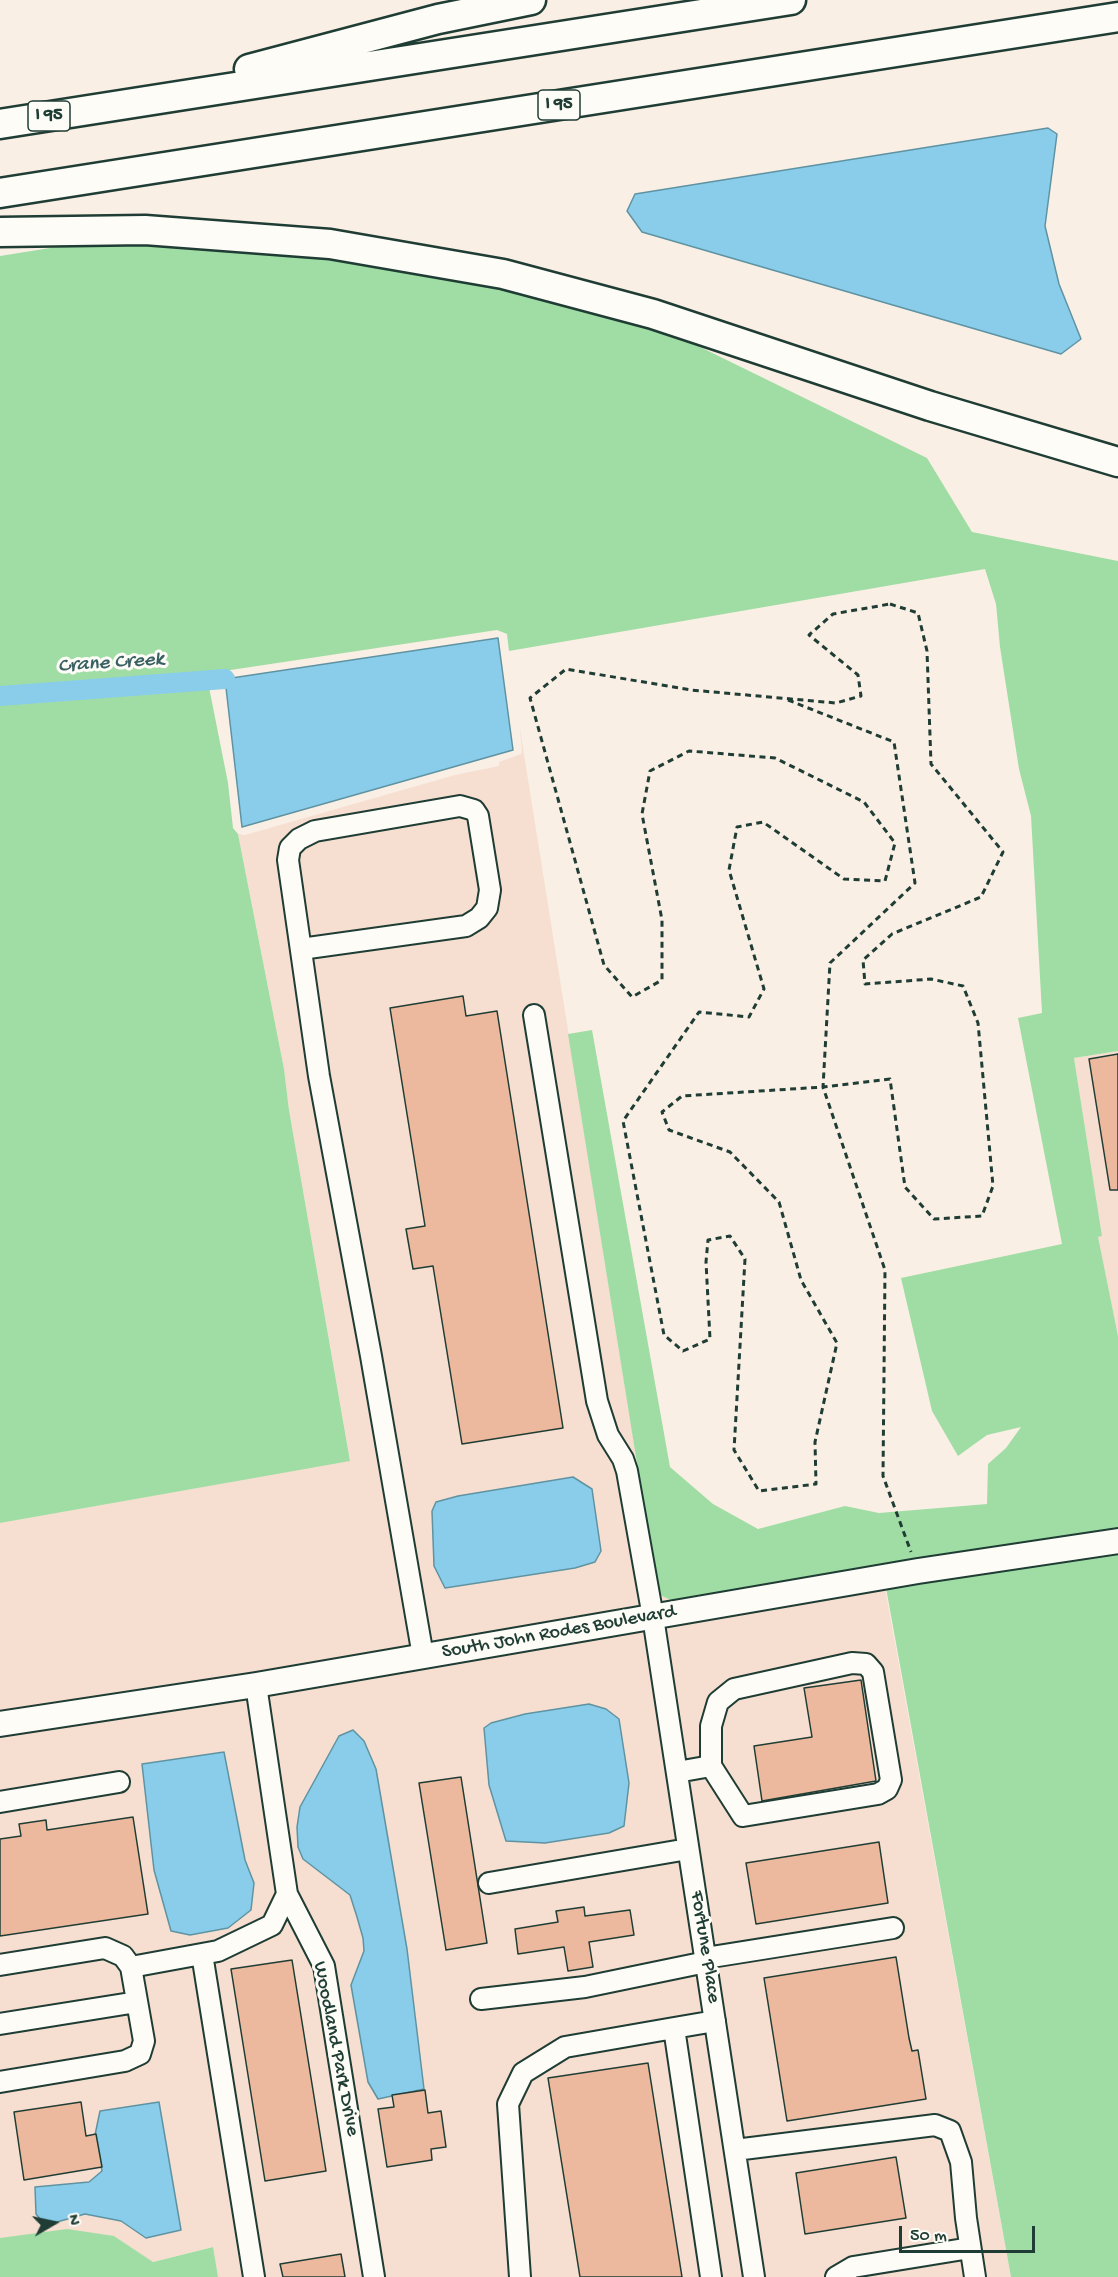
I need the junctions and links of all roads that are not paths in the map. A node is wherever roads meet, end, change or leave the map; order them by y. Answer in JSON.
{"nodes":[{"id":1,"x":531,"y":0,"type":"edge"},
{"id":2,"x":791,"y":0,"type":"edge"},
{"id":3,"x":1118,"y":17,"type":"edge"},
{"id":4,"x":99,"y":108,"type":"junction"},
{"id":5,"x":0,"y":124,"type":"edge"},
{"id":6,"x":0,"y":193,"type":"edge"},
{"id":7,"x":0,"y":232,"type":"edge"},
{"id":8,"x":1118,"y":462,"type":"edge"},
{"id":9,"x":301,"y":949,"type":"junction"},
{"id":10,"x":534,"y":1015,"type":"dead end"},
{"id":11,"x":1118,"y":1541,"type":"edge"},
{"id":12,"x":653,"y":1617,"type":"junction"},
{"id":13,"x":423,"y":1656,"type":"junction"},
{"id":14,"x":255,"y":1685,"type":"junction"},
{"id":15,"x":0,"y":1724,"type":"edge"},
{"id":16,"x":711,"y":1766,"type":"junction"},
{"id":17,"x":677,"y":1772,"type":"junction"},
{"id":18,"x":119,"y":1782,"type":"dead end"},
{"id":19,"x":0,"y":1802,"type":"edge"},
{"id":20,"x":688,"y":1849,"type":"junction"},
{"id":21,"x":489,"y":1883,"type":"dead end"},
{"id":22,"x":287,"y":1894,"type":"junction"},
{"id":23,"x":893,"y":1928,"type":"dead end"},
{"id":24,"x":202,"y":1954,"type":"junction"},
{"id":25,"x":706,"y":1960,"type":"junction"},
{"id":26,"x":0,"y":1965,"type":"edge"},
{"id":27,"x":131,"y":1967,"type":"junction"},
{"id":28,"x":481,"y":1999,"type":"dead end"},
{"id":29,"x":138,"y":2002,"type":"junction"},
{"id":30,"x":715,"y":2022,"type":"junction"},
{"id":31,"x":0,"y":2024,"type":"edge"},
{"id":32,"x":674,"y":2028,"type":"junction"},
{"id":33,"x":0,"y":2082,"type":"edge"},
{"id":34,"x":735,"y":2150,"type":"junction"},
{"id":35,"x":970,"y":2248,"type":"junction"},
{"id":36,"x":254,"y":2277,"type":"edge"},
{"id":37,"x":374,"y":2277,"type":"edge"},
{"id":38,"x":520,"y":2277,"type":"edge"},
{"id":39,"x":711,"y":2277,"type":"edge"},
{"id":40,"x":754,"y":2277,"type":"edge"},
{"id":41,"x":836,"y":2277,"type":"edge"},
{"id":42,"x":975,"y":2277,"type":"edge"}],
"edges":[{"from":1,"to":4,"type":"highway"},
{"from":2,"to":4,"type":"highway","number":"I 95"},
{"from":3,"to":6,"type":"highway","number":"I 95"},
{"from":4,"to":5,"type":"highway","number":"I 95"},
{"from":7,"to":8,"type":"highway"},
{"from":9,"to":9,"type":"street"},
{"from":9,"to":13,"type":"street"},
{"from":10,"to":12,"type":"street","name":"Fortune Place"},
{"from":11,"to":12,"type":"main road","name":"South John Rodes Boulevard"},
{"from":12,"to":13,"type":"main road","name":"South John Rodes Boulevard"},
{"from":12,"to":17,"type":"street","name":"Fortune Place"},
{"from":13,"to":14,"type":"main road","name":"South John Rodes Boulevard"},
{"from":14,"to":15,"type":"main road","name":"South John Rodes Boulevard"},
{"from":14,"to":22,"type":"street","name":"Woodland Park Drive"},
{"from":16,"to":16,"type":"street"},
{"from":16,"to":17,"type":"street"},
{"from":17,"to":20,"type":"street","name":"Fortune Place"},
{"from":18,"to":19,"type":"street"},
{"from":20,"to":21,"type":"street"},
{"from":20,"to":25,"type":"street","name":"Fortune Place"},
{"from":22,"to":24,"type":"street"},
{"from":22,"to":37,"type":"street","name":"Woodland Park Drive"},
{"from":23,"to":25,"type":"street"},
{"from":24,"to":27,"type":"street"},
{"from":24,"to":36,"type":"street"},
{"from":25,"to":28,"type":"street"},
{"from":25,"to":30,"type":"street","name":"Fortune Place"},
{"from":26,"to":27,"type":"street"},
{"from":27,"to":29,"type":"street"},
{"from":29,"to":31,"type":"street"},
{"from":29,"to":33,"type":"street"},
{"from":30,"to":32,"type":"street"},
{"from":30,"to":34,"type":"street","name":"Fortune Place"},
{"from":32,"to":38,"type":"street"},
{"from":32,"to":39,"type":"street"},
{"from":34,"to":35,"type":"street"},
{"from":34,"to":40,"type":"street","name":"Fortune Place"},
{"from":35,"to":41,"type":"street"},
{"from":35,"to":42,"type":"street"}]}
